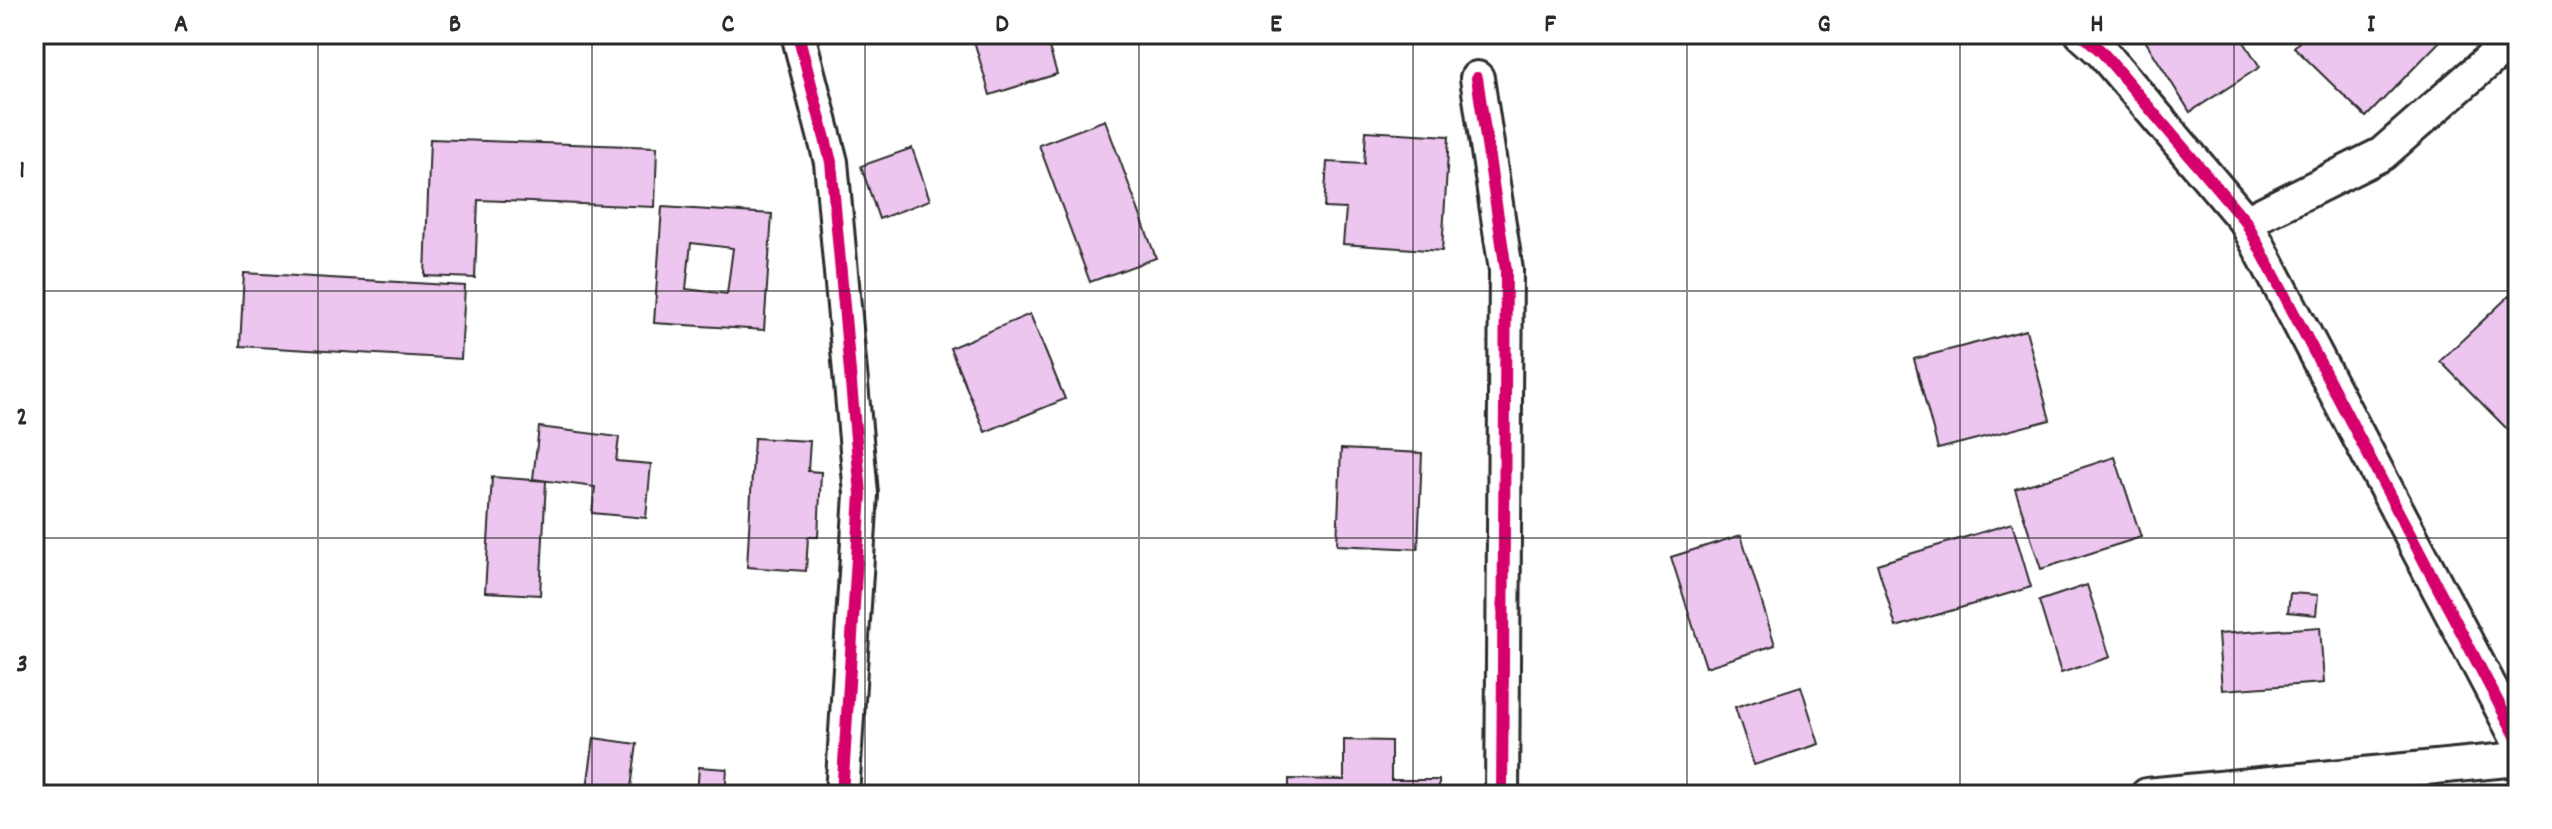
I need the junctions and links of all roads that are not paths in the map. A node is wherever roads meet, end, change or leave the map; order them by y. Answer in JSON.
{"nodes":[{"id":1,"x":798,"y":34,"type":"edge"},
{"id":2,"x":2082,"y":34,"type":"edge"},
{"id":3,"x":2518,"y":35,"type":"edge"},
{"id":4,"x":1477,"y":78,"type":"dead end"},
{"id":5,"x":2246,"y":222,"type":"junction"},
{"id":6,"x":2518,"y":740,"type":"edge"},
{"id":7,"x":2518,"y":759,"type":"edge"},
{"id":8,"x":842,"y":795,"type":"edge"},
{"id":9,"x":1502,"y":795,"type":"edge"},
{"id":10,"x":2147,"y":795,"type":"edge"}],
"edges":[{"from":1,"to":8,"type":"street"},
{"from":2,"to":5,"type":"street"},
{"from":3,"to":5,"type":"street"},
{"from":4,"to":9,"type":"street"},
{"from":5,"to":6,"type":"street"},
{"from":7,"to":10,"type":"street"}]}
